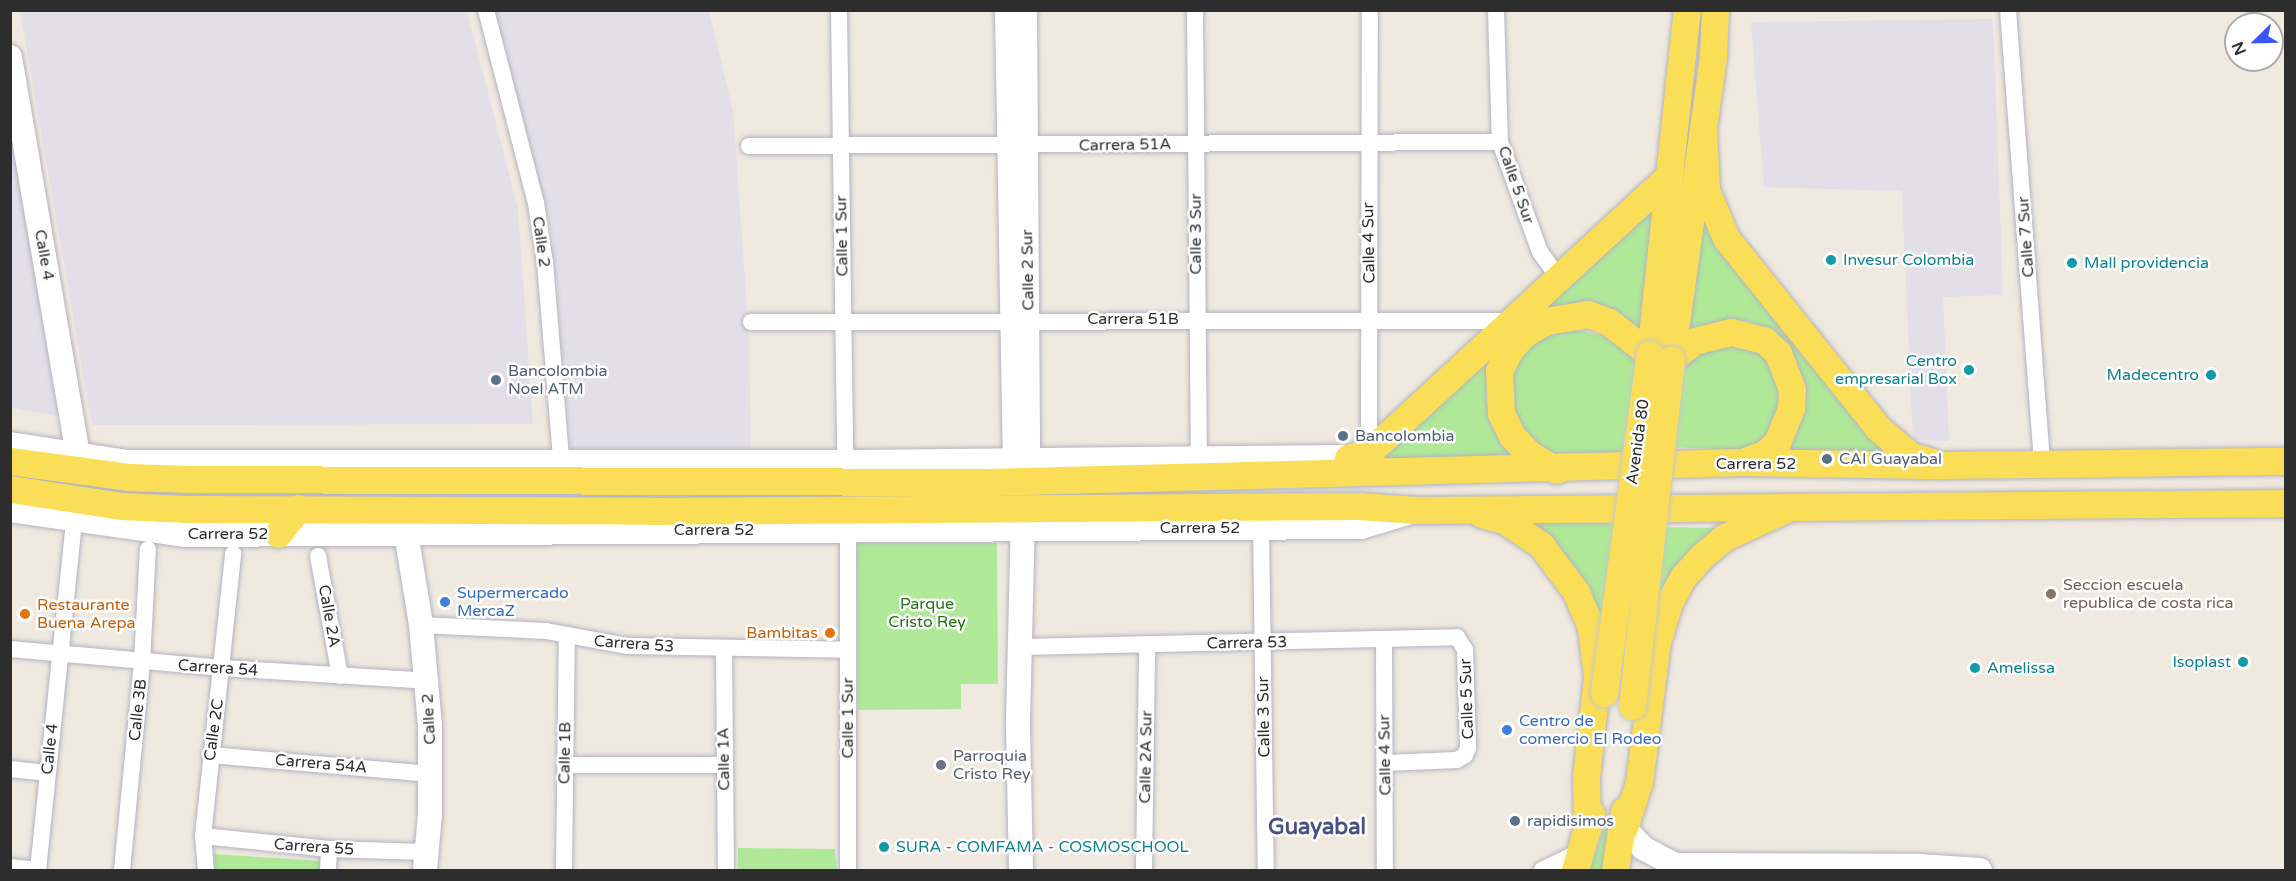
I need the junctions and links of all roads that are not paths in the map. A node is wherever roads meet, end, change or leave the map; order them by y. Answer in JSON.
{"nodes":[{"id":1,"x":486,"y":10,"type":"edge"},
{"id":2,"x":838,"y":10,"type":"edge"},
{"id":3,"x":1007,"y":10,"type":"edge"},
{"id":4,"x":1025,"y":10,"type":"edge"},
{"id":5,"x":1195,"y":10,"type":"edge"},
{"id":6,"x":1370,"y":10,"type":"edge"},
{"id":7,"x":1496,"y":10,"type":"edge"},
{"id":8,"x":1687,"y":10,"type":"edge"},
{"id":9,"x":1715,"y":10,"type":"edge"},
{"id":10,"x":2008,"y":10,"type":"edge"},
{"id":11,"x":10,"y":57,"type":"edge"},
{"id":12,"x":1703,"y":130,"type":"junction"},
{"id":13,"x":1500,"y":142,"type":"junction"},
{"id":14,"x":1368,"y":143,"type":"junction"},
{"id":15,"x":1195,"y":144,"type":"junction"},
{"id":16,"x":749,"y":146,"type":"dead end"},
{"id":17,"x":840,"y":146,"type":"junction"},
{"id":18,"x":1018,"y":146,"type":"junction"},
{"id":19,"x":1668,"y":177,"type":"junction"},
{"id":20,"x":1560,"y":280,"type":"junction"},
{"id":21,"x":1020,"y":319,"type":"junction"},
{"id":22,"x":843,"y":320,"type":"junction"},
{"id":23,"x":1196,"y":320,"type":"junction"},
{"id":24,"x":1370,"y":320,"type":"junction"},
{"id":25,"x":1516,"y":321,"type":"junction"},
{"id":26,"x":751,"y":322,"type":"dead end"},
{"id":27,"x":1661,"y":357,"type":"junction"},
{"id":28,"x":10,"y":444,"type":"edge"},
{"id":29,"x":78,"y":454,"type":"junction"},
{"id":30,"x":1199,"y":457,"type":"junction"},
{"id":31,"x":2286,"y":460,"type":"edge"},
{"id":32,"x":10,"y":461,"type":"edge"},
{"id":33,"x":845,"y":462,"type":"junction"},
{"id":34,"x":1362,"y":462,"type":"junction"},
{"id":35,"x":1743,"y":462,"type":"junction"},
{"id":36,"x":2042,"y":464,"type":"junction"},
{"id":37,"x":1943,"y":465,"type":"junction"},
{"id":38,"x":562,"y":470,"type":"junction"},
{"id":39,"x":1556,"y":470,"type":"junction"},
{"id":40,"x":311,"y":471,"type":"junction"},
{"id":41,"x":723,"y":472,"type":"junction"},
{"id":42,"x":10,"y":489,"type":"edge"},
{"id":43,"x":1022,"y":490,"type":"junction"},
{"id":44,"x":2286,"y":503,"type":"edge"},
{"id":45,"x":1813,"y":504,"type":"junction"},
{"id":46,"x":298,"y":508,"type":"junction"},
{"id":47,"x":1463,"y":509,"type":"junction"},
{"id":48,"x":10,"y":510,"type":"edge"},
{"id":49,"x":1416,"y":510,"type":"junction"},
{"id":50,"x":1176,"y":517,"type":"junction"},
{"id":51,"x":74,"y":520,"type":"junction"},
{"id":52,"x":654,"y":520,"type":"junction"},
{"id":53,"x":1261,"y":528,"type":"junction"},
{"id":54,"x":848,"y":530,"type":"junction"},
{"id":55,"x":406,"y":533,"type":"junction"},
{"id":56,"x":278,"y":534,"type":"junction"},
{"id":57,"x":148,"y":549,"type":"dead end"},
{"id":58,"x":233,"y":554,"type":"dead end"},
{"id":59,"x":318,"y":556,"type":"dead end"},
{"id":60,"x":421,"y":625,"type":"junction"},
{"id":61,"x":567,"y":635,"type":"junction"},
{"id":62,"x":1384,"y":640,"type":"junction"},
{"id":63,"x":1262,"y":642,"type":"junction"},
{"id":64,"x":1147,"y":644,"type":"junction"},
{"id":65,"x":1022,"y":647,"type":"junction"},
{"id":66,"x":724,"y":648,"type":"junction"},
{"id":67,"x":10,"y":649,"type":"edge"},
{"id":68,"x":848,"y":650,"type":"junction"},
{"id":69,"x":1466,"y":650,"type":"joint"},
{"id":70,"x":60,"y":655,"type":"junction"},
{"id":71,"x":142,"y":662,"type":"junction"},
{"id":72,"x":223,"y":668,"type":"junction"},
{"id":73,"x":340,"y":676,"type":"junction"},
{"id":74,"x":427,"y":681,"type":"junction"},
{"id":75,"x":210,"y":755,"type":"junction"},
{"id":76,"x":1386,"y":763,"type":"junction"},
{"id":77,"x":565,"y":765,"type":"junction"},
{"id":78,"x":724,"y":765,"type":"junction"},
{"id":79,"x":10,"y":769,"type":"edge"},
{"id":80,"x":47,"y":773,"type":"junction"},
{"id":81,"x":431,"y":774,"type":"junction"},
{"id":82,"x":1624,"y":828,"type":"junction"},
{"id":83,"x":203,"y":836,"type":"junction"},
{"id":84,"x":329,"y":849,"type":"junction"},
{"id":85,"x":1581,"y":851,"type":"edge"},
{"id":86,"x":425,"y":861,"type":"edge"},
{"id":87,"x":10,"y":867,"type":"edge"},
{"id":88,"x":1667,"y":868,"type":"edge"},
{"id":89,"x":38,"y":870,"type":"edge"},
{"id":90,"x":122,"y":870,"type":"edge"},
{"id":91,"x":206,"y":870,"type":"edge"},
{"id":92,"x":328,"y":870,"type":"edge"},
{"id":93,"x":564,"y":870,"type":"edge"},
{"id":94,"x":726,"y":870,"type":"edge"},
{"id":95,"x":848,"y":870,"type":"edge"},
{"id":96,"x":1021,"y":870,"type":"edge"},
{"id":97,"x":1144,"y":870,"type":"edge"},
{"id":98,"x":1266,"y":870,"type":"edge"},
{"id":99,"x":1385,"y":870,"type":"edge"},
{"id":100,"x":1542,"y":870,"type":"edge"},
{"id":101,"x":1615,"y":870,"type":"edge"},
{"id":102,"x":1980,"y":870,"type":"edge"}],
"edges":[{"from":1,"to":38,"type":"street","name":"Calle 2"},
{"from":2,"to":17,"type":"street","name":"Calle 1 Sur"},
{"from":3,"to":18,"type":"street","name":"Calle 2 Sur"},
{"from":4,"to":18,"type":"street","name":"Calle 2 Sur"},
{"from":5,"to":15,"type":"street","name":"Calle 3 Sur"},
{"from":6,"to":14,"type":"street","name":"Calle 4 Sur"},
{"from":7,"to":13,"type":"street","name":"Calle 5 Sur"},
{"from":8,"to":19,"type":"main road","name":"Avenida 80"},
{"from":9,"to":12,"type":"main road","name":"Avenida 80"},
{"from":10,"to":36,"type":"street","name":"Calle 7 Sur"},
{"from":11,"to":29,"type":"street","name":"Calle 4"},
{"from":12,"to":27,"type":"main road","name":"Avenida 80"},
{"from":12,"to":37,"type":"main road"},
{"from":13,"to":14,"type":"street","name":"Carrera 51A"},
{"from":13,"to":20,"type":"street","name":"Calle 5 Sur"},
{"from":14,"to":15,"type":"street","name":"Carrera 51A"},
{"from":14,"to":24,"type":"street","name":"Calle 4 Sur"},
{"from":15,"to":18,"type":"street","name":"Carrera 51A"},
{"from":15,"to":23,"type":"street","name":"Calle 3 Sur"},
{"from":16,"to":17,"type":"street","name":"Carrera 51A"},
{"from":17,"to":18,"type":"street","name":"Carrera 51A"},
{"from":17,"to":22,"type":"street","name":"Calle 1 Sur"},
{"from":18,"to":21,"type":"street","name":"Calle 2 Sur"},
{"from":19,"to":20,"type":"main road"},
{"from":19,"to":27,"type":"main road","name":"Avenida 80"},
{"from":20,"to":25,"type":"main road"},
{"from":21,"to":22,"type":"street","name":"Carrera 51B"},
{"from":21,"to":23,"type":"street","name":"Carrera 51B"},
{"from":21,"to":43,"type":"street","name":"Calle 2 Sur"},
{"from":22,"to":26,"type":"street","name":"Carrera 51B"},
{"from":22,"to":33,"type":"street","name":"Calle 1 Sur"},
{"from":23,"to":24,"type":"street","name":"Carrera 51B"},
{"from":23,"to":30,"type":"street","name":"Calle 3 Sur"},
{"from":24,"to":25,"type":"street","name":"Carrera 51B"},
{"from":24,"to":34,"type":"street","name":"Calle 4 Sur"},
{"from":25,"to":34,"type":"main road"},
{"from":27,"to":35,"type":"main road"},
{"from":27,"to":39,"type":"main road"},
{"from":27,"to":82,"type":"main road","name":"Avenida 80","bridge":true},
{"from":27,"to":85,"type":"main road","name":"Avenida 80","bridge":true},
{"from":28,"to":29,"type":"street","name":"Carrera 52"},
{"from":29,"to":40,"type":"street","name":"Carrera 52"},
{"from":30,"to":34,"type":"street","name":"Carrera 52"},
{"from":30,"to":43,"type":"street","name":"Carrera 52"},
{"from":31,"to":36,"type":"main road","name":"Carrera 52"},
{"from":32,"to":40,"type":"main road","name":"Carrera 52"},
{"from":33,"to":41,"type":"street","name":"Carrera 52"},
{"from":33,"to":43,"type":"street","name":"Carrera 52"},
{"from":34,"to":39,"type":"main road","name":"Carrera 52"},
{"from":34,"to":43,"type":"main road","name":"Carrera 52"},
{"from":35,"to":37,"type":"main road","name":"Carrera 52"},
{"from":35,"to":39,"type":"main road","name":"Carrera 52"},
{"from":36,"to":37,"type":"main road","name":"Carrera 52"},
{"from":38,"to":40,"type":"main road","name":"Carrera 52"},
{"from":38,"to":41,"type":"main road","name":"Carrera 52"},
{"from":41,"to":43,"type":"main road","name":"Carrera 52"},
{"from":42,"to":46,"type":"main road","name":"Carrera 52"},
{"from":43,"to":50,"type":"main road","name":"Carrera 52"},
{"from":43,"to":52,"type":"main road","name":"Carrera 52"},
{"from":43,"to":54,"type":"street","name":"Carrera 52"},
{"from":43,"to":65,"type":"street","name":"Calle 2 Sur"},
{"from":44,"to":45,"type":"main road","name":"Carrera 52"},
{"from":45,"to":47,"type":"main road","name":"Carrera 52"},
{"from":45,"to":82,"type":"main road"},
{"from":46,"to":52,"type":"main road","name":"Carrera 52"},
{"from":46,"to":56,"type":"main road"},
{"from":47,"to":49,"type":"main road","name":"Carrera 52"},
{"from":47,"to":85,"type":"main road"},
{"from":48,"to":51,"type":"street","name":"Carrera 52"},
{"from":49,"to":50,"type":"main road","name":"Carrera 52"},
{"from":49,"to":53,"type":"street","name":"Carrera 52"},
{"from":50,"to":53,"type":"street","name":"Carrera 52"},
{"from":51,"to":56,"type":"street","name":"Carrera 52"},
{"from":51,"to":70,"type":"street","name":"Calle 4"},
{"from":52,"to":54,"type":"street","name":"Carrera 52"},
{"from":52,"to":55,"type":"street","name":"Carrera 52"},
{"from":53,"to":63,"type":"street","name":"Calle 3 Sur"},
{"from":54,"to":68,"type":"street","name":"Calle 1 Sur"},
{"from":55,"to":56,"type":"street","name":"Carrera 52"},
{"from":55,"to":60,"type":"street","name":"Calle 2"},
{"from":57,"to":71,"type":"street","name":"Calle 3B"},
{"from":58,"to":72,"type":"street","name":"Calle 2C"},
{"from":59,"to":73,"type":"street","name":"Calle 2A"},
{"from":60,"to":61,"type":"street","name":"Carrera 53"},
{"from":60,"to":74,"type":"street","name":"Calle 2"},
{"from":61,"to":66,"type":"street","name":"Carrera 53"},
{"from":61,"to":77,"type":"street","name":"Calle 1B"},
{"from":62,"to":63,"type":"street","name":"Carrera 53"},
{"from":62,"to":69,"type":"street","name":"Carrera 53"},
{"from":62,"to":76,"type":"street","name":"Calle 4 Sur"},
{"from":63,"to":64,"type":"street","name":"Carrera 53"},
{"from":63,"to":98,"type":"street","name":"Calle 3 Sur"},
{"from":64,"to":65,"type":"street","name":"Carrera 53"},
{"from":64,"to":97,"type":"street","name":"Calle 2A Sur"},
{"from":65,"to":96,"type":"street","name":"Calle 2 Sur"},
{"from":66,"to":68,"type":"street","name":"Carrera 53"},
{"from":66,"to":78,"type":"street","name":"Calle 1A"},
{"from":67,"to":70,"type":"street","name":"Carrera 54"},
{"from":68,"to":95,"type":"street","name":"Calle 1 Sur"},
{"from":69,"to":76,"type":"street","name":"Calle 5 Sur"},
{"from":70,"to":71,"type":"street","name":"Carrera 54"},
{"from":70,"to":80,"type":"street","name":"Calle 4"},
{"from":71,"to":72,"type":"street","name":"Carrera 54"},
{"from":71,"to":90,"type":"street","name":"Calle 3B"},
{"from":72,"to":73,"type":"street","name":"Carrera 54"},
{"from":72,"to":75,"type":"street","name":"Calle 2C"},
{"from":73,"to":74,"type":"street","name":"Carrera 54"},
{"from":74,"to":81,"type":"street","name":"Calle 2"},
{"from":75,"to":81,"type":"street","name":"Carrera 54A"},
{"from":75,"to":83,"type":"street","name":"Calle 2C"},
{"from":76,"to":99,"type":"street","name":"Calle 4 Sur"},
{"from":77,"to":78,"type":"street"},
{"from":77,"to":93,"type":"street","name":"Calle 1B"},
{"from":78,"to":94,"type":"street","name":"Calle 1A"},
{"from":79,"to":80,"type":"street"},
{"from":80,"to":89,"type":"street","name":"Calle 4"},
{"from":81,"to":86,"type":"street","name":"Calle 2"},
{"from":82,"to":88,"type":"street"},
{"from":82,"to":101,"type":"main road","name":"Avenida 80"},
{"from":83,"to":84,"type":"street","name":"Carrera 55"},
{"from":83,"to":91,"type":"street","name":"Calle 2C"},
{"from":84,"to":86,"type":"street","name":"Carrera 55"},
{"from":84,"to":92,"type":"street"},
{"from":85,"to":100,"type":"street"},
{"from":87,"to":89,"type":"street"},
{"from":88,"to":102,"type":"street"}]}
